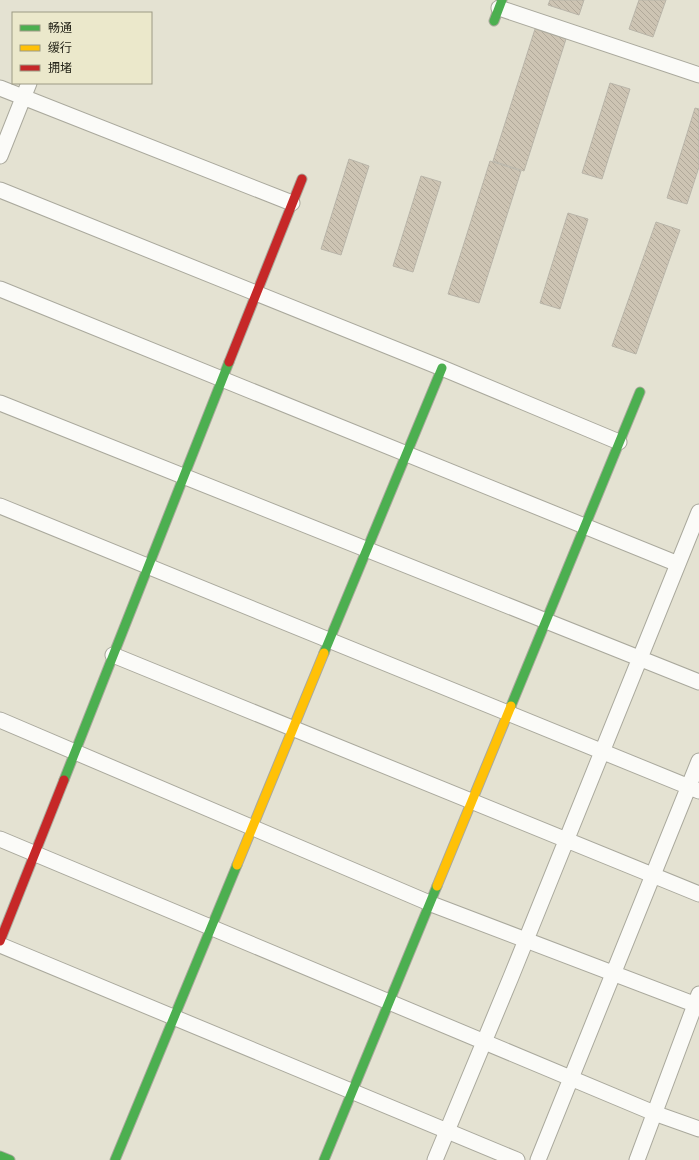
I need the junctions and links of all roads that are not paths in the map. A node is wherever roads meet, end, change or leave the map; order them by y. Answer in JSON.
{"nodes":[{"id":1,"x":498,"y":10,"type":"edge"},
{"id":2,"x":699,"y":75,"type":"edge"},
{"id":3,"x":0,"y":88,"type":"edge"},
{"id":4,"x":26,"y":90,"type":"edge"},
{"id":5,"x":0,"y":156,"type":"edge"},
{"id":6,"x":302,"y":179,"type":"dead end"},
{"id":7,"x":0,"y":190,"type":"edge"},
{"id":8,"x":292,"y":203,"type":"junction"},
{"id":9,"x":0,"y":289,"type":"edge"},
{"id":10,"x":256,"y":293,"type":"junction"},
{"id":11,"x":442,"y":368,"type":"junction"},
{"id":12,"x":222,"y":379,"type":"junction"},
{"id":13,"x":640,"y":392,"type":"dead end"},
{"id":14,"x":0,"y":403,"type":"edge"},
{"id":15,"x":619,"y":442,"type":"junction"},
{"id":16,"x":407,"y":454,"type":"junction"},
{"id":17,"x":184,"y":476,"type":"junction"},
{"id":18,"x":0,"y":506,"type":"edge"},
{"id":19,"x":699,"y":512,"type":"edge"},
{"id":20,"x":585,"y":526,"type":"junction"},
{"id":21,"x":367,"y":550,"type":"junction"},
{"id":22,"x":678,"y":564,"type":"junction"},
{"id":23,"x":148,"y":567,"type":"junction"},
{"id":24,"x":546,"y":620,"type":"junction"},
{"id":25,"x":330,"y":640,"type":"junction"},
{"id":26,"x":113,"y":655,"type":"junction"},
{"id":27,"x":640,"y":658,"type":"junction"},
{"id":28,"x":699,"y":682,"type":"edge"},
{"id":29,"x":508,"y":713,"type":"junction"},
{"id":30,"x":0,"y":720,"type":"edge"},
{"id":31,"x":294,"y":729,"type":"junction"},
{"id":32,"x":602,"y":751,"type":"junction"},
{"id":33,"x":75,"y":752,"type":"junction"},
{"id":34,"x":699,"y":761,"type":"edge"},
{"id":35,"x":694,"y":789,"type":"edge"},
{"id":36,"x":472,"y":801,"type":"junction"},
{"id":37,"x":253,"y":828,"type":"junction"},
{"id":38,"x":0,"y":839,"type":"edge"},
{"id":39,"x":566,"y":840,"type":"junction"},
{"id":40,"x":35,"y":854,"type":"junction"},
{"id":41,"x":653,"y":875,"type":"junction"},
{"id":42,"x":699,"y":894,"type":"edge"},
{"id":43,"x":430,"y":903,"type":"junction"},
{"id":44,"x":211,"y":928,"type":"junction"},
{"id":45,"x":526,"y":940,"type":"junction"},
{"id":46,"x":0,"y":941,"type":"edge"},
{"id":47,"x":0,"y":945,"type":"edge"},
{"id":48,"x":614,"y":973,"type":"junction"},
{"id":49,"x":698,"y":1001,"type":"edge"},
{"id":50,"x":389,"y":1002,"type":"junction"},
{"id":51,"x":174,"y":1017,"type":"junction"},
{"id":52,"x":484,"y":1042,"type":"junction"},
{"id":53,"x":571,"y":1079,"type":"junction"},
{"id":54,"x":352,"y":1092,"type":"junction"},
{"id":55,"x":654,"y":1113,"type":"junction"},
{"id":56,"x":699,"y":1129,"type":"edge"},
{"id":57,"x":447,"y":1131,"type":"junction"},
{"id":58,"x":0,"y":1156,"type":"edge"},
{"id":59,"x":10,"y":1160,"type":"edge"},
{"id":60,"x":115,"y":1160,"type":"edge"},
{"id":61,"x":324,"y":1160,"type":"edge"},
{"id":62,"x":435,"y":1160,"type":"edge"},
{"id":63,"x":518,"y":1160,"type":"edge"},
{"id":64,"x":538,"y":1160,"type":"edge"},
{"id":65,"x":637,"y":1160,"type":"edge"}],
"edges":[{"from":1,"to":2,"type":"street"},
{"from":3,"to":4,"type":"street"},
{"from":4,"to":5,"type":"street"},
{"from":4,"to":8,"type":"street"},
{"from":6,"to":8,"type":"street"},
{"from":7,"to":10,"type":"street"},
{"from":8,"to":10,"type":"street"},
{"from":9,"to":12,"type":"street"},
{"from":10,"to":11,"type":"street"},
{"from":10,"to":12,"type":"street"},
{"from":11,"to":15,"type":"street"},
{"from":11,"to":16,"type":"street"},
{"from":12,"to":16,"type":"street"},
{"from":12,"to":17,"type":"street"},
{"from":13,"to":15,"type":"street"},
{"from":14,"to":17,"type":"street"},
{"from":15,"to":20,"type":"street"},
{"from":16,"to":20,"type":"street"},
{"from":16,"to":21,"type":"street"},
{"from":17,"to":21,"type":"street"},
{"from":17,"to":23,"type":"street"},
{"from":18,"to":23,"type":"street"},
{"from":19,"to":22,"type":"street"},
{"from":20,"to":22,"type":"street"},
{"from":20,"to":24,"type":"street"},
{"from":21,"to":24,"type":"street"},
{"from":21,"to":25,"type":"street"},
{"from":22,"to":27,"type":"street"},
{"from":23,"to":25,"type":"street"},
{"from":23,"to":26,"type":"street"},
{"from":24,"to":27,"type":"street"},
{"from":24,"to":29,"type":"street"},
{"from":25,"to":29,"type":"street"},
{"from":25,"to":31,"type":"street"},
{"from":26,"to":31,"type":"street"},
{"from":26,"to":33,"type":"street"},
{"from":27,"to":28,"type":"street"},
{"from":27,"to":32,"type":"street"},
{"from":29,"to":32,"type":"street"},
{"from":29,"to":36,"type":"street"},
{"from":30,"to":33,"type":"street"},
{"from":31,"to":36,"type":"street"},
{"from":31,"to":37,"type":"street"},
{"from":32,"to":35,"type":"street"},
{"from":32,"to":39,"type":"street"},
{"from":33,"to":37,"type":"street"},
{"from":33,"to":40,"type":"street"},
{"from":34,"to":35,"type":"street"},
{"from":35,"to":41,"type":"street"},
{"from":36,"to":39,"type":"street"},
{"from":36,"to":43,"type":"street"},
{"from":37,"to":43,"type":"street"},
{"from":37,"to":44,"type":"street"},
{"from":38,"to":40,"type":"street"},
{"from":39,"to":41,"type":"street"},
{"from":39,"to":45,"type":"street"},
{"from":40,"to":44,"type":"street"},
{"from":40,"to":46,"type":"street"},
{"from":41,"to":42,"type":"street"},
{"from":41,"to":48,"type":"street"},
{"from":43,"to":45,"type":"street"},
{"from":43,"to":50,"type":"street"},
{"from":44,"to":50,"type":"street"},
{"from":44,"to":51,"type":"street"},
{"from":45,"to":48,"type":"street"},
{"from":45,"to":52,"type":"street"},
{"from":47,"to":51,"type":"street"},
{"from":48,"to":49,"type":"street"},
{"from":48,"to":53,"type":"street"},
{"from":49,"to":55,"type":"street"},
{"from":50,"to":52,"type":"street"},
{"from":50,"to":54,"type":"street"},
{"from":51,"to":54,"type":"street"},
{"from":51,"to":60,"type":"street"},
{"from":52,"to":53,"type":"street"},
{"from":52,"to":57,"type":"street"},
{"from":53,"to":55,"type":"street"},
{"from":53,"to":64,"type":"street"},
{"from":54,"to":57,"type":"street"},
{"from":54,"to":61,"type":"street"},
{"from":55,"to":56,"type":"street"},
{"from":55,"to":65,"type":"street"},
{"from":57,"to":62,"type":"street"},
{"from":57,"to":63,"type":"street"},
{"from":58,"to":59,"type":"street"}]}
